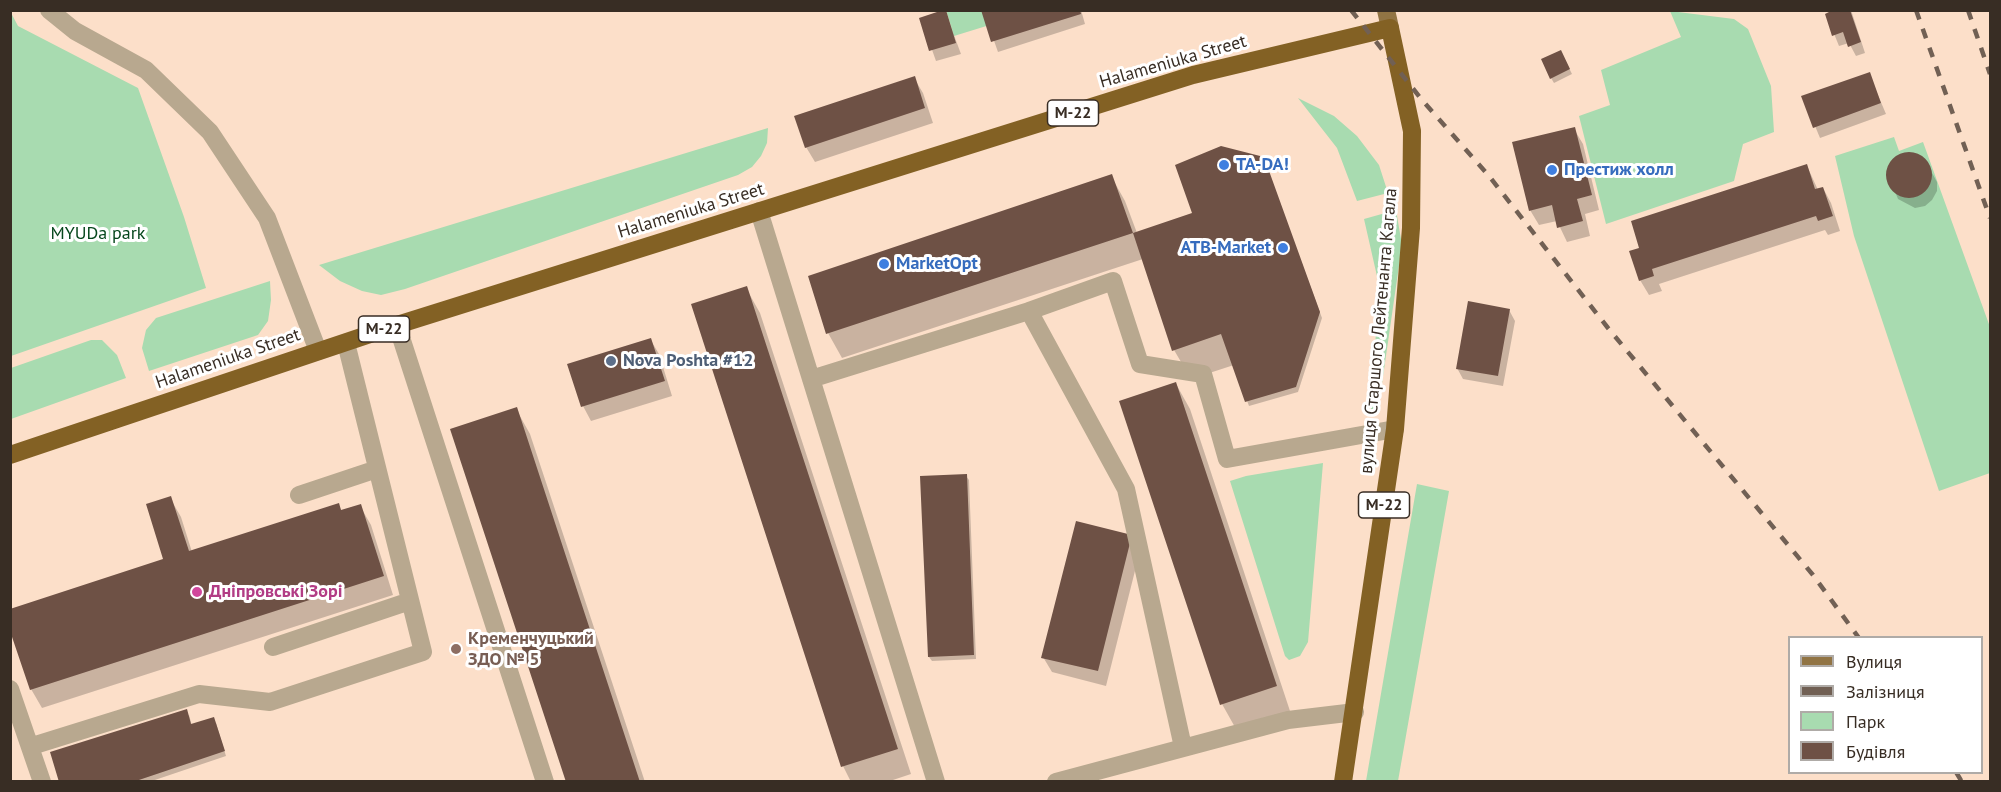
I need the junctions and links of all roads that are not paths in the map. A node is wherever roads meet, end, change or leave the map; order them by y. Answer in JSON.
{"nodes":[{"id":1,"x":49,"y":10,"type":"edge"},
{"id":2,"x":1388,"y":19,"type":"edge"},
{"id":3,"x":759,"y":211,"type":"junction"},
{"id":4,"x":1029,"y":311,"type":"junction"},
{"id":5,"x":397,"y":325,"type":"junction"},
{"id":6,"x":346,"y":343,"type":"junction"},
{"id":7,"x":318,"y":351,"type":"junction"},
{"id":8,"x":811,"y":379,"type":"junction"},
{"id":9,"x":1395,"y":429,"type":"junction"},
{"id":10,"x":10,"y":455,"type":"edge"},
{"id":11,"x":377,"y":469,"type":"junction"},
{"id":12,"x":299,"y":495,"type":"dead end"},
{"id":13,"x":410,"y":602,"type":"junction"},
{"id":14,"x":273,"y":648,"type":"dead end"},
{"id":15,"x":10,"y":689,"type":"edge"},
{"id":16,"x":1355,"y":712,"type":"junction"},
{"id":17,"x":32,"y":747,"type":"junction"},
{"id":18,"x":1183,"y":747,"type":"junction"},
{"id":19,"x":42,"y":782,"type":"edge"},
{"id":20,"x":545,"y":782,"type":"edge"},
{"id":21,"x":936,"y":782,"type":"edge"},
{"id":22,"x":1056,"y":782,"type":"edge"},
{"id":23,"x":1343,"y":782,"type":"edge"}],
"edges":[{"from":1,"to":7,"type":"street"},
{"from":2,"to":3,"type":"highway","name":"Halameniuka Street","number":"М-22"},
{"from":2,"to":9,"type":"highway","name":"вулиця Старшого Лейтенанта Кагала","number":"М-22"},
{"from":3,"to":5,"type":"highway","name":"Halameniuka Street","number":"М-22"},
{"from":3,"to":8,"type":"street"},
{"from":4,"to":8,"type":"street"},
{"from":4,"to":9,"type":"street"},
{"from":4,"to":18,"type":"street"},
{"from":5,"to":6,"type":"highway","name":"Halameniuka Street","number":"М-22"},
{"from":5,"to":20,"type":"street"},
{"from":6,"to":7,"type":"highway","name":"Halameniuka Street","number":"М-22"},
{"from":6,"to":11,"type":"street"},
{"from":7,"to":10,"type":"highway","name":"Halameniuka Street","number":"М-22"},
{"from":8,"to":21,"type":"street"},
{"from":9,"to":16,"type":"highway","name":"вулиця Старшого Лейтенанта Кагала","number":"М-22"},
{"from":11,"to":12,"type":"street"},
{"from":11,"to":13,"type":"street"},
{"from":13,"to":14,"type":"street"},
{"from":13,"to":17,"type":"street"},
{"from":15,"to":17,"type":"street"},
{"from":16,"to":18,"type":"street"},
{"from":16,"to":23,"type":"highway","name":"вулиця Старшого Лейтенанта Кагала","number":"М-22"},
{"from":17,"to":19,"type":"street"},
{"from":18,"to":22,"type":"street"}]}
